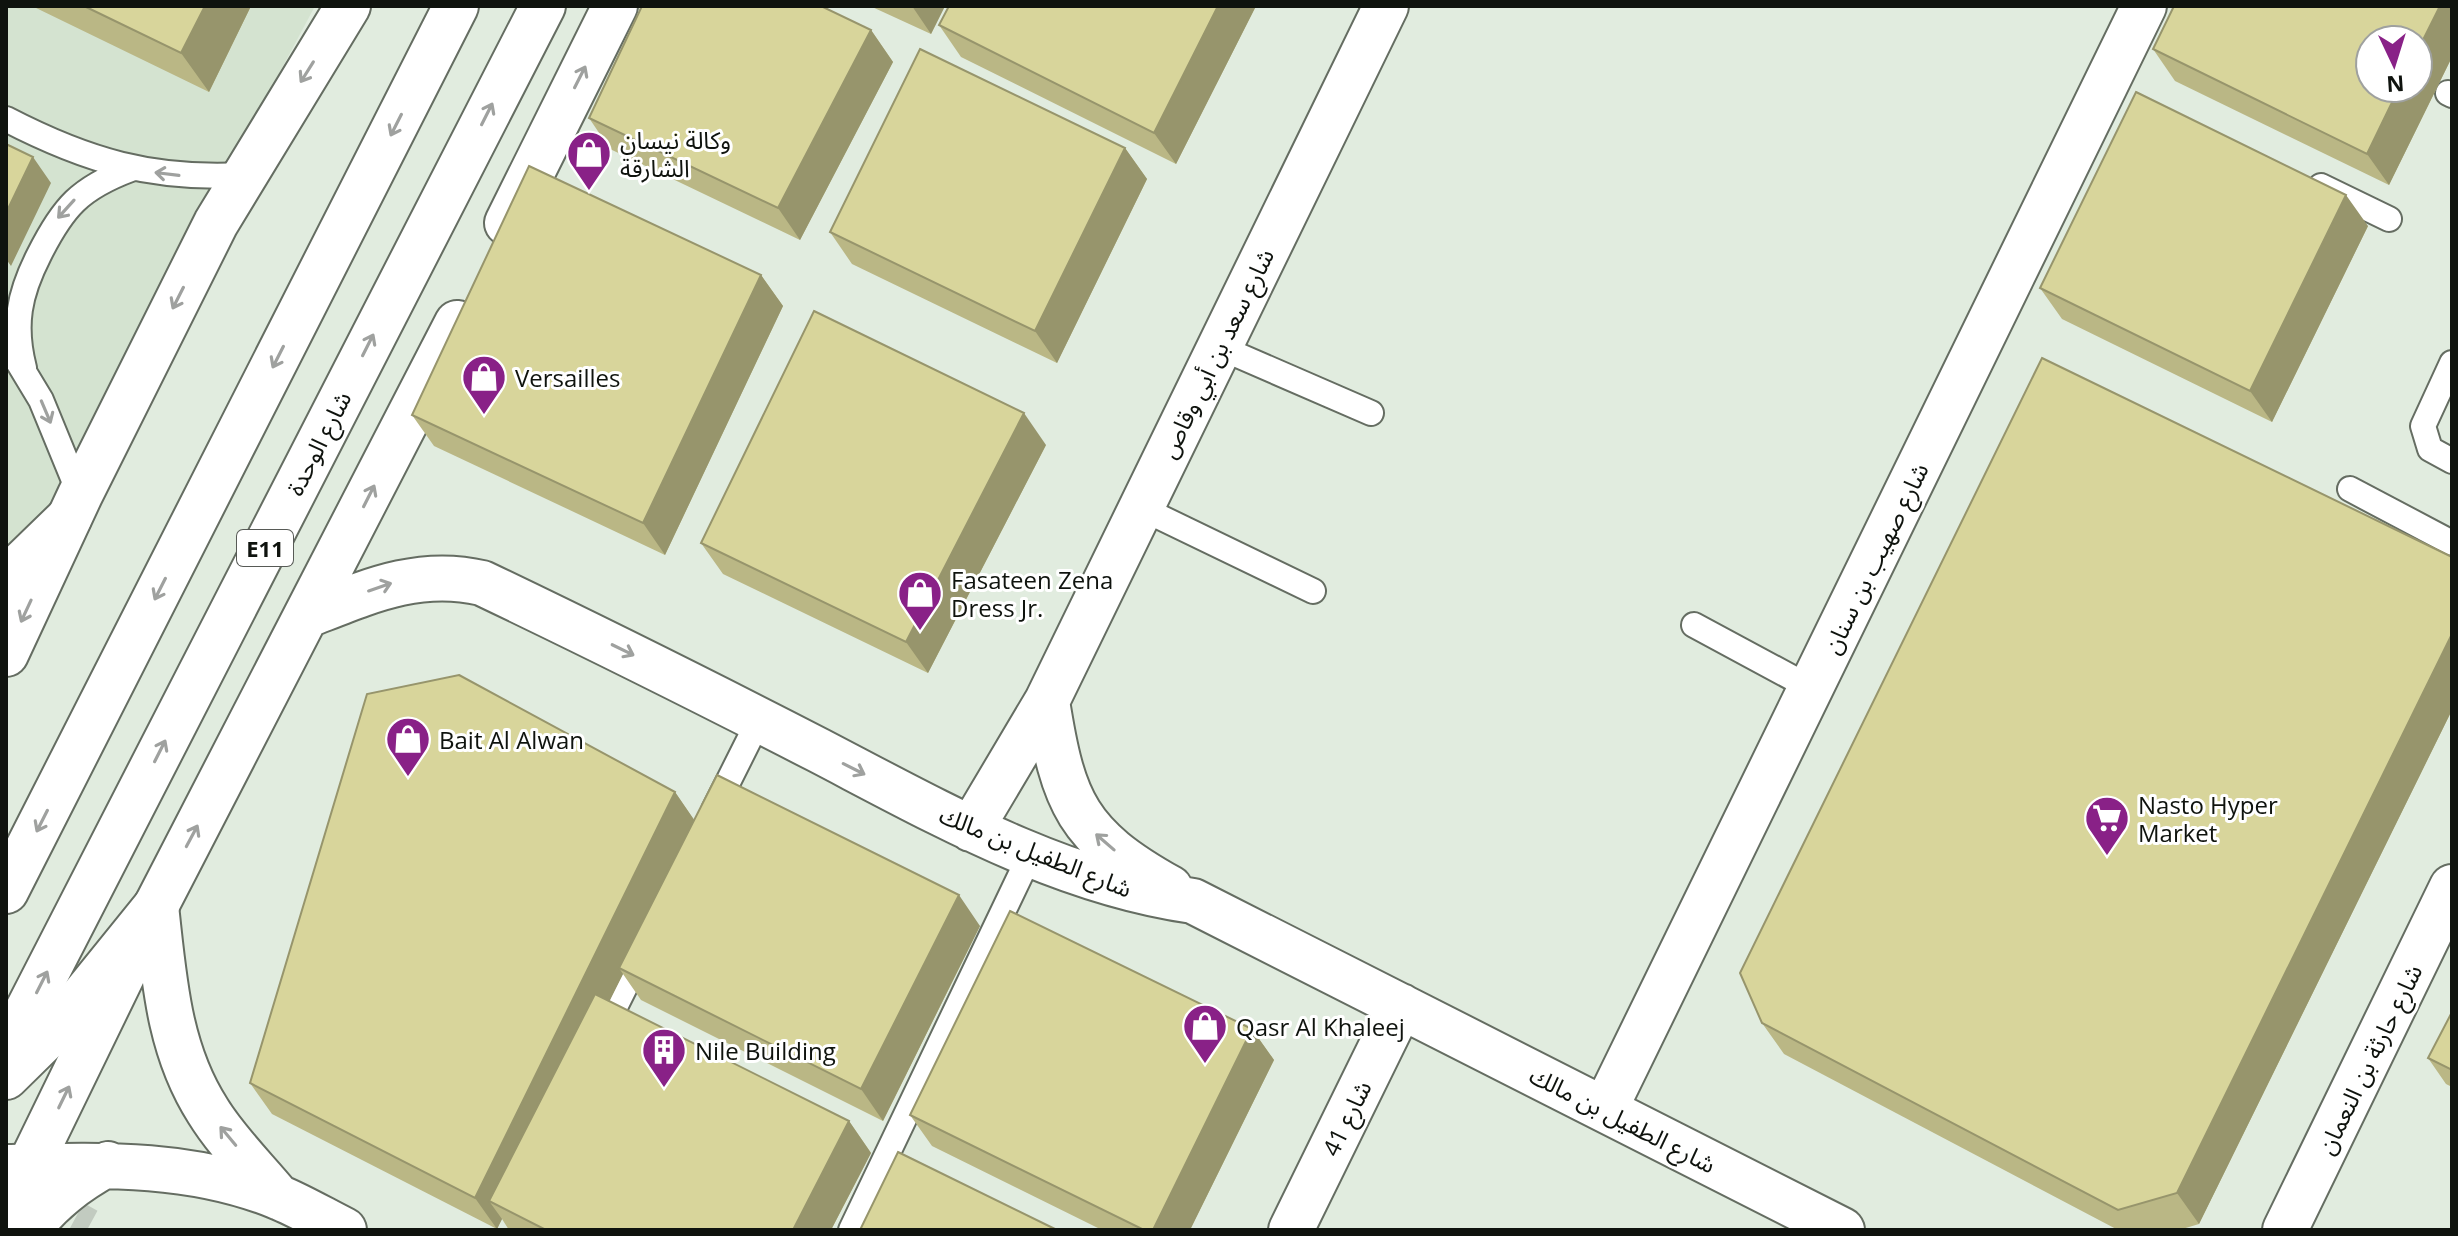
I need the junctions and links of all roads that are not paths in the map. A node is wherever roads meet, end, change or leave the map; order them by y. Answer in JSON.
{"nodes":[{"id":1,"x":348,"y":6,"type":"edge"},
{"id":2,"x":456,"y":6,"type":"edge"},
{"id":3,"x":615,"y":6,"type":"edge"},
{"id":4,"x":1386,"y":6,"type":"edge"},
{"id":5,"x":2144,"y":6,"type":"edge"},
{"id":6,"x":533,"y":25,"type":"edge"},
{"id":7,"x":6,"y":119,"type":"edge"},
{"id":8,"x":131,"y":169,"type":"junction"},
{"id":9,"x":244,"y":175,"type":"junction"},
{"id":10,"x":2304,"y":178,"type":"edge"},
{"id":11,"x":2389,"y":219,"type":"dead end"},
{"id":12,"x":6,"y":345,"type":"edge"},
{"id":13,"x":1219,"y":347,"type":"junction"},
{"id":14,"x":2452,"y":363,"type":"edge"},
{"id":15,"x":24,"y":368,"type":"junction"},
{"id":16,"x":1371,"y":413,"type":"dead end"},
{"id":17,"x":2452,"y":461,"type":"edge"},
{"id":18,"x":2350,"y":489,"type":"dead end"},
{"id":19,"x":74,"y":506,"type":"junction"},
{"id":20,"x":1141,"y":508,"type":"junction"},
{"id":21,"x":2452,"y":543,"type":"edge"},
{"id":22,"x":6,"y":579,"type":"edge"},
{"id":23,"x":1313,"y":591,"type":"dead end"},
{"id":24,"x":308,"y":615,"type":"junction"},
{"id":25,"x":1694,"y":625,"type":"dead end"},
{"id":26,"x":6,"y":654,"type":"edge"},
{"id":27,"x":1811,"y":688,"type":"junction"},
{"id":28,"x":1047,"y":701,"type":"junction"},
{"id":29,"x":759,"y":720,"type":"junction"},
{"id":30,"x":971,"y":829,"type":"junction"},
{"id":31,"x":702,"y":833,"type":"edge"},
{"id":32,"x":1031,"y":853,"type":"junction"},
{"id":33,"x":6,"y":891,"type":"edge"},
{"id":34,"x":2449,"y":900,"type":"edge"},
{"id":35,"x":1193,"y":901,"type":"junction"},
{"id":36,"x":156,"y":906,"type":"junction"},
{"id":37,"x":652,"y":932,"type":"edge"},
{"id":38,"x":1401,"y":1006,"type":"junction"},
{"id":39,"x":595,"y":1046,"type":"edge"},
{"id":40,"x":6,"y":1052,"type":"edge"},
{"id":41,"x":6,"y":1077,"type":"edge"},
{"id":42,"x":1605,"y":1109,"type":"junction"},
{"id":43,"x":108,"y":1164,"type":"junction"},
{"id":44,"x":17,"y":1167,"type":"edge"},
{"id":45,"x":278,"y":1197,"type":"junction"},
{"id":46,"x":6,"y":1208,"type":"edge"},
{"id":47,"x":28,"y":1230,"type":"edge"},
{"id":48,"x":344,"y":1230,"type":"edge"},
{"id":49,"x":851,"y":1230,"type":"edge"},
{"id":50,"x":1291,"y":1230,"type":"edge"},
{"id":51,"x":1842,"y":1230,"type":"edge"},
{"id":52,"x":2285,"y":1230,"type":"edge"}],
"edges":[{"from":1,"to":9,"type":"main road","one_way":true},
{"from":2,"to":33,"type":"main road","one_way":true},
{"from":24,"to":3,"type":"main road","one_way":true},
{"from":4,"to":13,"type":"main road","name":"شارع سعد بن أبي وقاص"},
{"from":5,"to":27,"type":"main road","name":"شارع صهيب بن سنان"},
{"from":40,"to":6,"type":"main road","name":"شارع الوحدة","number":"E11","one_way":true},
{"from":7,"to":8,"type":"lane"},
{"from":9,"to":8,"type":"lane","one_way":true},
{"from":8,"to":15,"type":"lane","one_way":true},
{"from":9,"to":19,"type":"main road","one_way":true},
{"from":10,"to":11,"type":"lane"},
{"from":12,"to":15,"type":"lane"},
{"from":13,"to":16,"type":"lane"},
{"from":13,"to":20,"type":"main road","name":"شارع سعد بن أبي وقاص"},
{"from":14,"to":17,"type":"lane"},
{"from":15,"to":19,"type":"lane","one_way":true},
{"from":18,"to":21,"type":"lane"},
{"from":19,"to":22,"type":"main road"},
{"from":19,"to":26,"type":"main road","one_way":true},
{"from":20,"to":23,"type":"lane"},
{"from":20,"to":28,"type":"main road","name":"شارع سعد بن أبي وقاص"},
{"from":24,"to":29,"type":"main road","name":"شارع الطفيل بن مالك","one_way":true},
{"from":36,"to":24,"type":"main road","one_way":true},
{"from":25,"to":27,"type":"lane"},
{"from":27,"to":42,"type":"main road","name":"شارع صهيب بن سنان"},
{"from":28,"to":30,"type":"main road","name":"شارع سعد بن أبي وقاص"},
{"from":35,"to":28,"type":"main road","one_way":true},
{"from":29,"to":30,"type":"main road","name":"شارع الطفيل بن مالك","one_way":true},
{"from":29,"to":31,"type":"lane"},
{"from":30,"to":32,"type":"main road","name":"شارع الطفيل بن مالك"},
{"from":32,"to":35,"type":"main road","name":"شارع الطفيل بن مالك"},
{"from":32,"to":49,"type":"lane"},
{"from":34,"to":52,"type":"main road","name":"شارع حارثة بن النعمان"},
{"from":35,"to":38,"type":"main road","name":"شارع الطفيل بن مالك"},
{"from":36,"to":41,"type":"main road"},
{"from":44,"to":36,"type":"main road","one_way":true},
{"from":45,"to":36,"type":"main road","one_way":true},
{"from":37,"to":39,"type":"lane"},
{"from":38,"to":42,"type":"main road","name":"شارع الطفيل بن مالك"},
{"from":38,"to":50,"type":"main road","name":"شارع 41"},
{"from":42,"to":51,"type":"main road","name":"شارع الطفيل بن مالك"},
{"from":43,"to":44,"type":"main road"},
{"from":43,"to":45,"type":"main road"},
{"from":43,"to":47,"type":"main road"},
{"from":44,"to":46,"type":"main road"},
{"from":45,"to":48,"type":"main road"}]}
